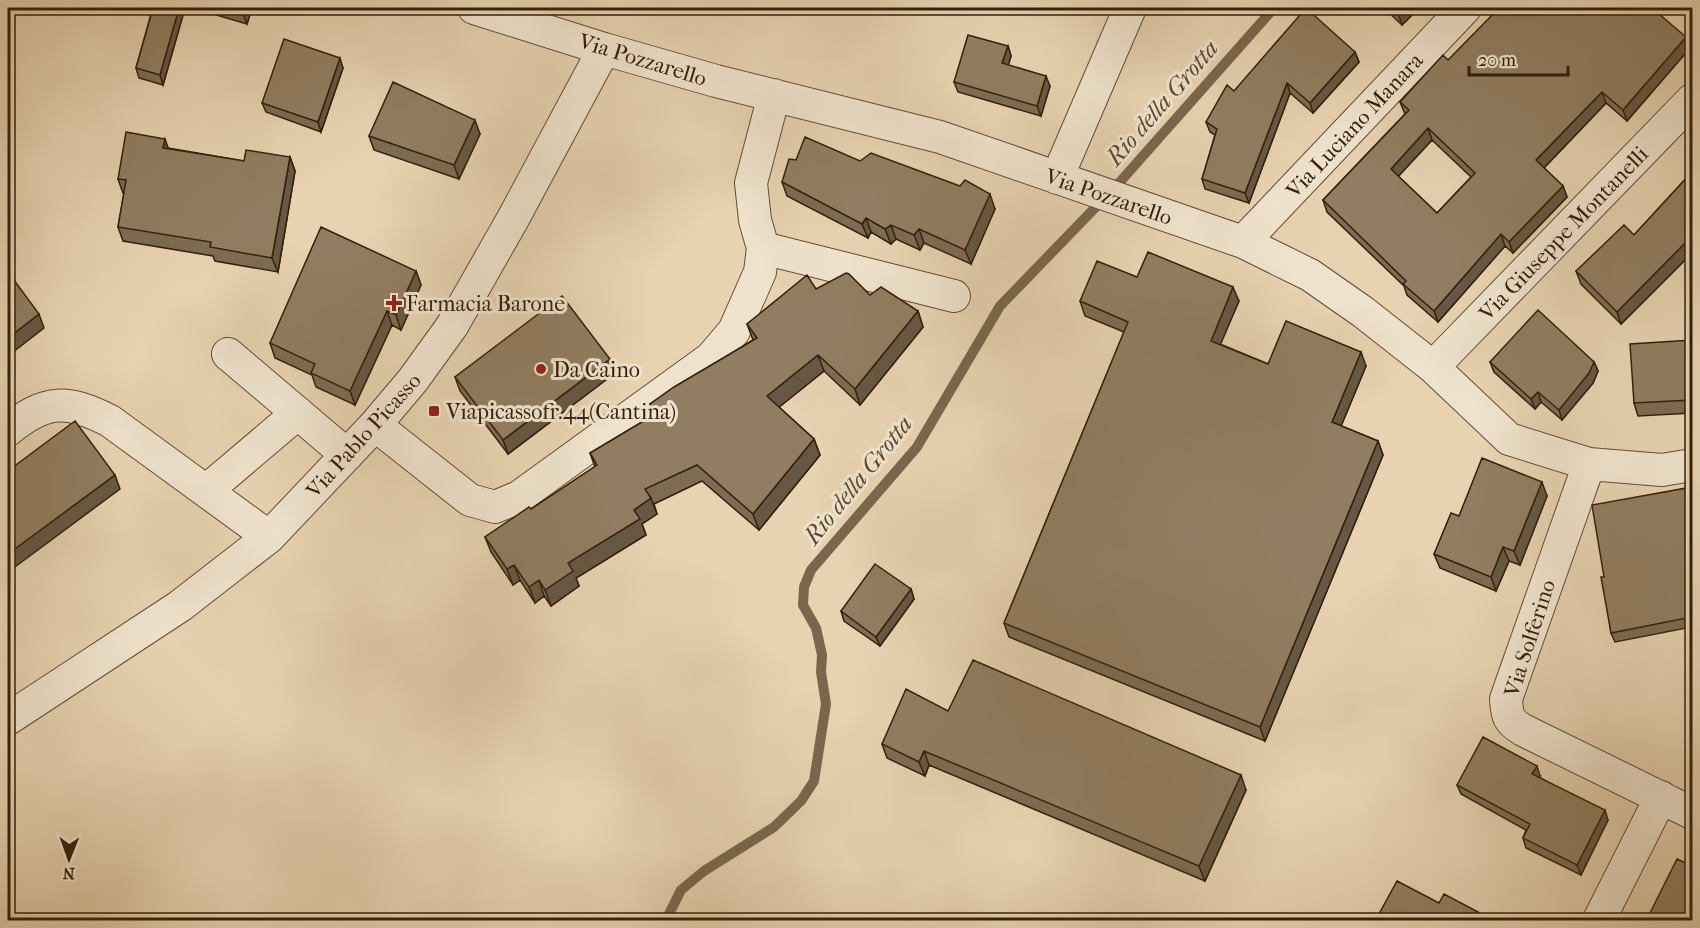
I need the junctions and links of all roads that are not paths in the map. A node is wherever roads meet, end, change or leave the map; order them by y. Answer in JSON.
{"nodes":[{"id":1,"x":474,"y":8,"type":"edge"},
{"id":2,"x":1130,"y":8,"type":"edge"},
{"id":3,"x":1465,"y":8,"type":"edge"},
{"id":4,"x":604,"y":49,"type":"junction"},
{"id":5,"x":774,"y":95,"type":"junction"},
{"id":6,"x":1692,"y":100,"type":"edge"},
{"id":7,"x":1068,"y":182,"type":"junction"},
{"id":8,"x":1243,"y":242,"type":"junction"},
{"id":9,"x":763,"y":249,"type":"junction"},
{"id":10,"x":954,"y":296,"type":"dead end"},
{"id":11,"x":228,"y":354,"type":"dead end"},
{"id":12,"x":1433,"y":367,"type":"junction"},
{"id":13,"x":298,"y":413,"type":"junction"},
{"id":14,"x":375,"y":425,"type":"junction"},
{"id":15,"x":8,"y":430,"type":"edge"},
{"id":16,"x":346,"y":455,"type":"junction"},
{"id":17,"x":1588,"y":464,"type":"junction"},
{"id":18,"x":1692,"y":465,"type":"edge"},
{"id":19,"x":206,"y":491,"type":"junction"},
{"id":20,"x":269,"y":537,"type":"junction"},
{"id":21,"x":8,"y":719,"type":"edge"},
{"id":22,"x":1661,"y":797,"type":"junction"},
{"id":23,"x":1692,"y":813,"type":"edge"},
{"id":24,"x":1599,"y":921,"type":"edge"}],
"edges":[{"from":1,"to":4,"type":"street","name":"Via Pozzarello"},
{"from":2,"to":7,"type":"street"},
{"from":3,"to":8,"type":"street","name":"Via Luciano Manara"},
{"from":4,"to":5,"type":"street","name":"Via Pozzarello"},
{"from":4,"to":14,"type":"street","name":"Via Pablo Picasso"},
{"from":5,"to":7,"type":"street","name":"Via Pozzarello"},
{"from":5,"to":9,"type":"street"},
{"from":6,"to":12,"type":"street","name":"Via Giuseppe Montanelli"},
{"from":7,"to":8,"type":"street","name":"Via Pozzarello"},
{"from":8,"to":12,"type":"street","name":"Via Pozzarello"},
{"from":9,"to":10,"type":"street"},
{"from":9,"to":14,"type":"street"},
{"from":11,"to":13,"type":"street"},
{"from":12,"to":17,"type":"street","name":"Via Pozzarello"},
{"from":13,"to":16,"type":"street"},
{"from":13,"to":19,"type":"street"},
{"from":14,"to":16,"type":"street","name":"Via Pablo Picasso"},
{"from":15,"to":19,"type":"street"},
{"from":16,"to":20,"type":"street","name":"Via Pablo Picasso"},
{"from":17,"to":18,"type":"street","name":"Via Pozzarello"},
{"from":17,"to":22,"type":"street","name":"Via Solferino"},
{"from":19,"to":20,"type":"street"},
{"from":20,"to":21,"type":"street","name":"Via Pablo Picasso"},
{"from":22,"to":23,"type":"street","name":"Via Solferino"},
{"from":22,"to":24,"type":"street"}]}
